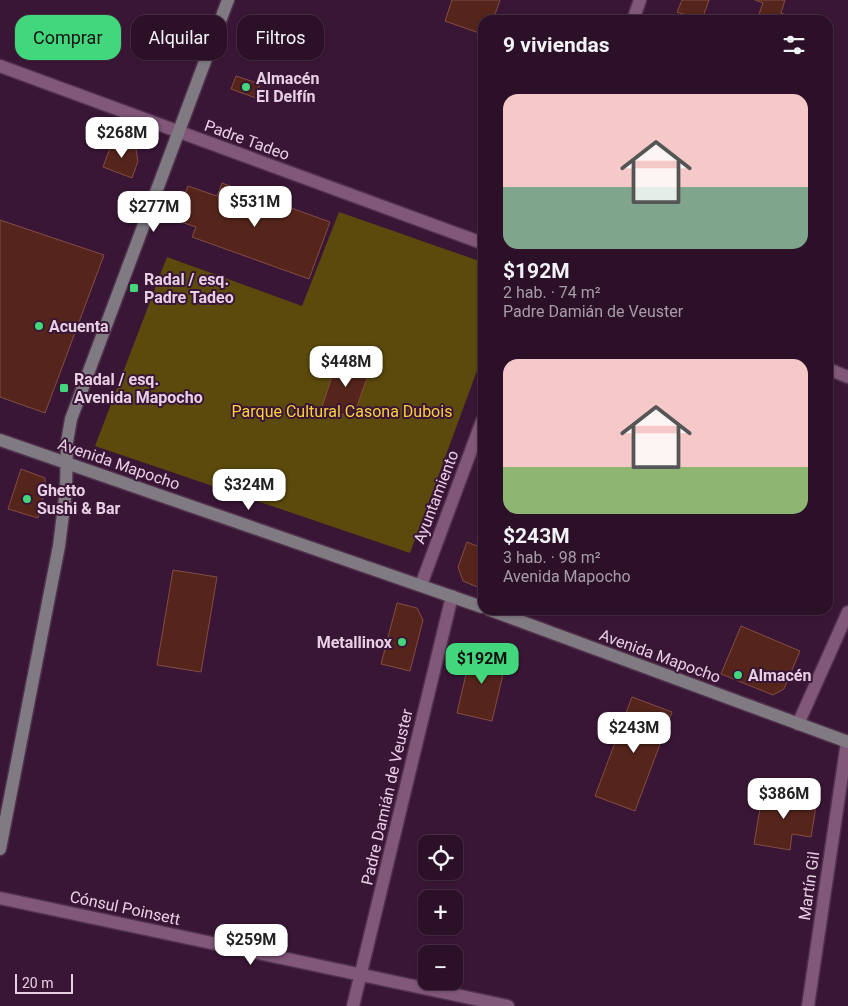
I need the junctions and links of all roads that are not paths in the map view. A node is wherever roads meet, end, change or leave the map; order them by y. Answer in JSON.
{"nodes":[{"id":1,"x":228,"y":0,"type":"edge"},
{"id":2,"x":640,"y":0,"type":"edge"},
{"id":3,"x":635,"y":15,"type":"edge"},
{"id":4,"x":0,"y":66,"type":"edge"},
{"id":5,"x":178,"y":132,"type":"junction"},
{"id":6,"x":478,"y":242,"type":"edge"},
{"id":7,"x":833,"y":371,"type":"edge"},
{"id":8,"x":848,"y":377,"type":"edge"},
{"id":9,"x":478,"y":432,"type":"edge"},
{"id":10,"x":0,"y":440,"type":"edge"},
{"id":11,"x":68,"y":464,"type":"junction"},
{"id":12,"x":421,"y":585,"type":"junction"},
{"id":13,"x":452,"y":596,"type":"junction"},
{"id":14,"x":478,"y":606,"type":"edge"},
{"id":15,"x":848,"y":612,"type":"edge"},
{"id":16,"x":504,"y":615,"type":"edge"},
{"id":17,"x":798,"y":724,"type":"junction"},
{"id":18,"x":847,"y":742,"type":"edge"},
{"id":19,"x":0,"y":849,"type":"edge"},
{"id":20,"x":0,"y":898,"type":"edge"},
{"id":21,"x":361,"y":974,"type":"junction"},
{"id":22,"x":353,"y":1006,"type":"edge"},
{"id":23,"x":508,"y":1006,"type":"edge"},
{"id":24,"x":808,"y":1006,"type":"edge"}],
"edges":[{"from":1,"to":5,"type":"main road"},
{"from":2,"to":3,"type":"street"},
{"from":4,"to":5,"type":"street","name":"Padre Tadeo"},
{"from":5,"to":6,"type":"street","name":"Padre Tadeo"},
{"from":5,"to":11,"type":"main road"},
{"from":7,"to":8,"type":"street"},
{"from":9,"to":12,"type":"street","name":"Ayuntamiento"},
{"from":10,"to":11,"type":"main road","name":"Avenida Mapocho"},
{"from":11,"to":12,"type":"main road","name":"Avenida Mapocho"},
{"from":11,"to":19,"type":"main road"},
{"from":12,"to":13,"type":"main road","name":"Avenida Mapocho"},
{"from":13,"to":14,"type":"main road","name":"Avenida Mapocho"},
{"from":13,"to":21,"type":"street","name":"Padre Damián de Veuster"},
{"from":15,"to":17,"type":"street"},
{"from":16,"to":17,"type":"main road","name":"Avenida Mapocho"},
{"from":17,"to":18,"type":"main road","name":"Avenida Mapocho"},
{"from":18,"to":24,"type":"street","name":"Martín Gil"},
{"from":20,"to":21,"type":"street","name":"Cónsul Poinsett"},
{"from":21,"to":22,"type":"street","name":"Padre Damián de Veuster"},
{"from":21,"to":23,"type":"street","name":"Cónsul Poinsett"}]}
